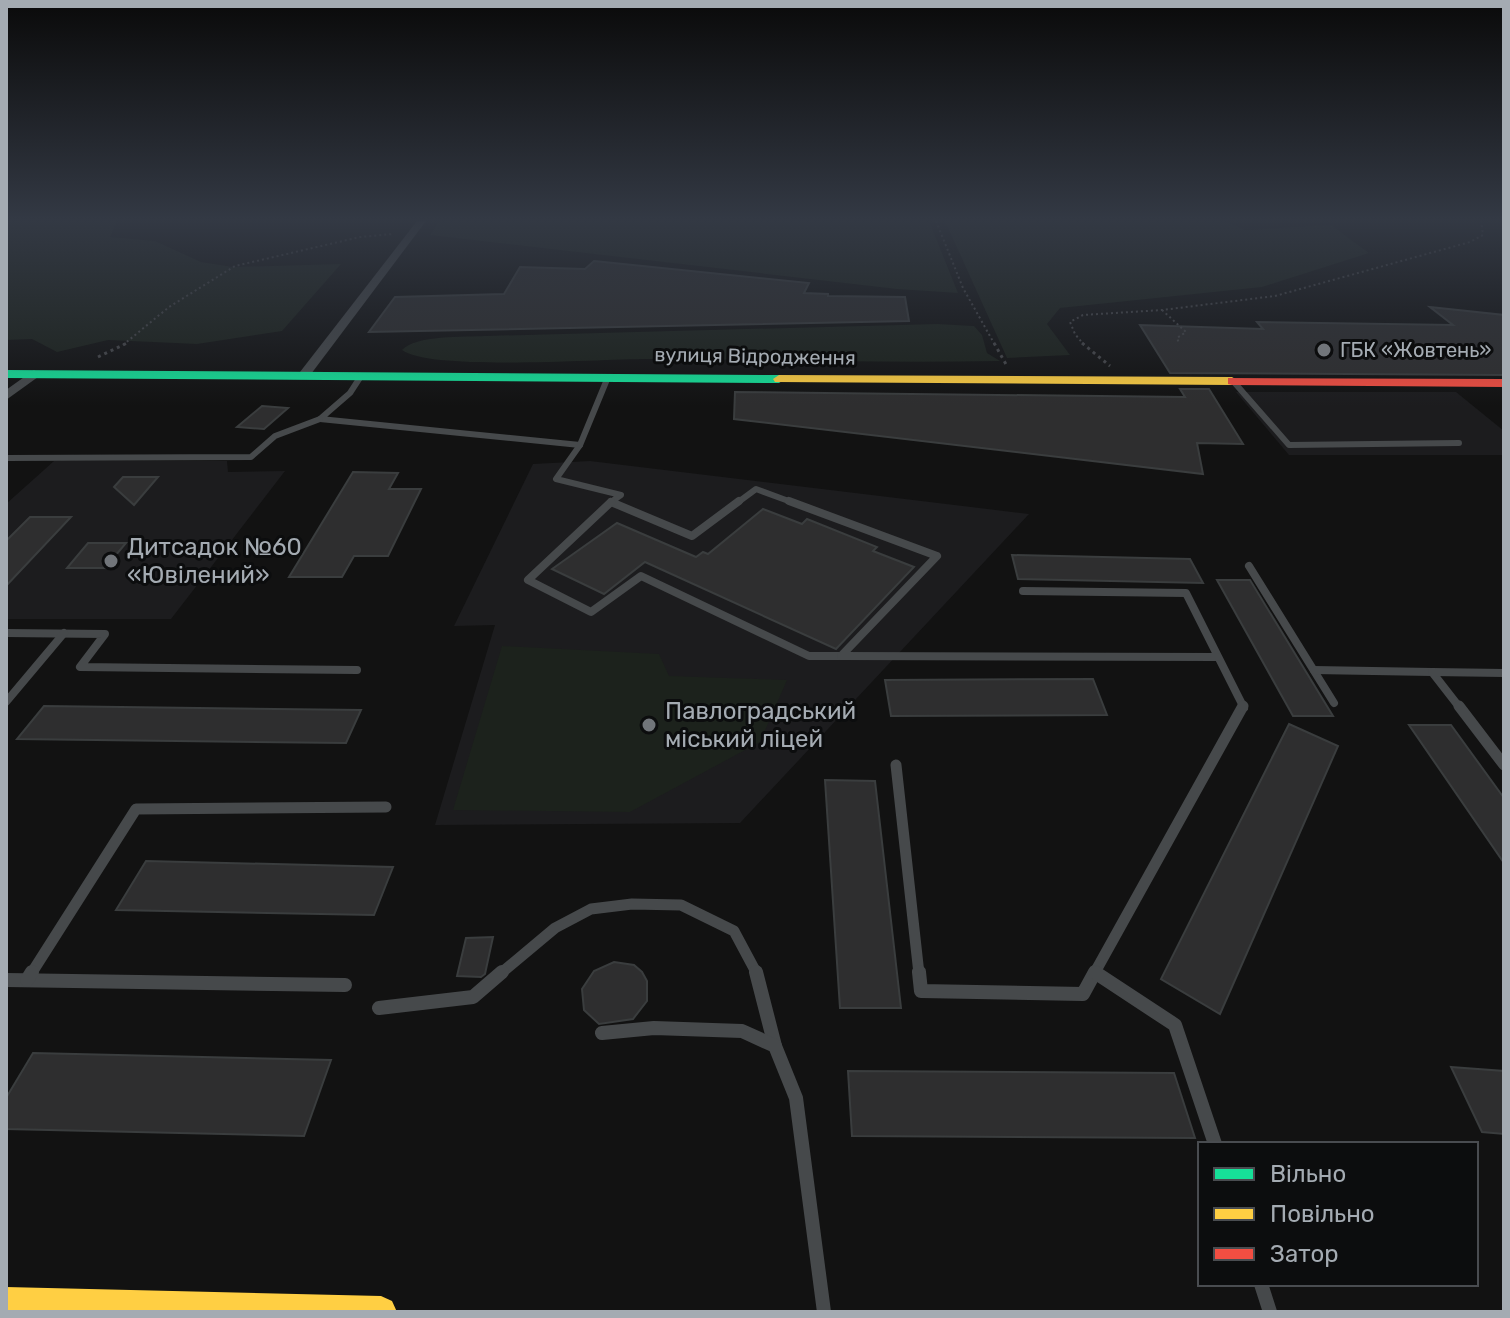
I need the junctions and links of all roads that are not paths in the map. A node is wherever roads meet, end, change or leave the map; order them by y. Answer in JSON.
{"nodes":[{"id":1,"x":374,"y":283,"type":"edge"},
{"id":2,"x":6,"y":374,"type":"edge"},
{"id":3,"x":34,"y":374,"type":"junction"},
{"id":4,"x":304,"y":375,"type":"junction"},
{"id":5,"x":361,"y":376,"type":"junction"},
{"id":6,"x":608,"y":377,"type":"junction"},
{"id":7,"x":1233,"y":381,"type":"junction"},
{"id":8,"x":1504,"y":383,"type":"edge"},
{"id":9,"x":6,"y":396,"type":"edge"},
{"id":10,"x":320,"y":419,"type":"junction"},
{"id":11,"x":1459,"y":443,"type":"dead end"},
{"id":12,"x":580,"y":445,"type":"junction"},
{"id":13,"x":7,"y":459,"type":"edge"},
{"id":14,"x":611,"y":502,"type":"junction"},
{"id":15,"x":1249,"y":566,"type":"dead end"},
{"id":16,"x":1023,"y":591,"type":"dead end"},
{"id":17,"x":6,"y":633,"type":"edge"},
{"id":18,"x":64,"y":633,"type":"junction"},
{"id":19,"x":841,"y":656,"type":"junction"},
{"id":20,"x":1217,"y":657,"type":"junction"},
{"id":21,"x":357,"y":670,"type":"dead end"},
{"id":22,"x":1314,"y":670,"type":"junction"},
{"id":23,"x":1432,"y":672,"type":"junction"},
{"id":24,"x":1504,"y":673,"type":"edge"},
{"id":25,"x":6,"y":702,"type":"edge"},
{"id":26,"x":1334,"y":703,"type":"dead end"},
{"id":27,"x":896,"y":765,"type":"dead end"},
{"id":28,"x":1504,"y":765,"type":"edge"},
{"id":29,"x":386,"y":807,"type":"dead end"},
{"id":30,"x":1096,"y":973,"type":"junction"},
{"id":31,"x":6,"y":980,"type":"edge"},
{"id":32,"x":27,"y":980,"type":"junction"},
{"id":33,"x":345,"y":985,"type":"dead end"},
{"id":34,"x":379,"y":1008,"type":"dead end"},
{"id":35,"x":602,"y":1033,"type":"dead end"},
{"id":36,"x":775,"y":1046,"type":"junction"},
{"id":37,"x":1214,"y":1142,"type":"edge"},
{"id":38,"x":1262,"y":1286,"type":"edge"},
{"id":39,"x":6,"y":1303,"type":"edge"},
{"id":40,"x":381,"y":1312,"type":"edge"},
{"id":41,"x":824,"y":1312,"type":"edge"},
{"id":42,"x":1270,"y":1312,"type":"edge"}],
"edges":[{"from":1,"to":4,"type":"street"},
{"from":2,"to":3,"type":"street","name":"вулиця Відродження"},
{"from":3,"to":4,"type":"street","name":"вулиця Відродження"},
{"from":3,"to":9,"type":"street"},
{"from":4,"to":5,"type":"street","name":"вулиця Відродження"},
{"from":5,"to":6,"type":"street","name":"вулиця Відродження"},
{"from":5,"to":10,"type":"lane"},
{"from":6,"to":7,"type":"street","name":"вулиця Відродження"},
{"from":6,"to":12,"type":"lane"},
{"from":7,"to":8,"type":"street","name":"вулиця Відродження"},
{"from":7,"to":11,"type":"lane"},
{"from":10,"to":12,"type":"lane"},
{"from":10,"to":13,"type":"lane"},
{"from":12,"to":14,"type":"lane"},
{"from":14,"to":19,"type":"lane"},
{"from":14,"to":19,"type":"lane"},
{"from":15,"to":22,"type":"lane"},
{"from":16,"to":20,"type":"lane"},
{"from":17,"to":18,"type":"lane"},
{"from":18,"to":21,"type":"lane"},
{"from":18,"to":25,"type":"lane"},
{"from":19,"to":20,"type":"lane"},
{"from":20,"to":30,"type":"lane"},
{"from":22,"to":23,"type":"lane"},
{"from":22,"to":26,"type":"lane"},
{"from":23,"to":24,"type":"lane"},
{"from":23,"to":28,"type":"lane"},
{"from":27,"to":30,"type":"lane"},
{"from":29,"to":32,"type":"lane"},
{"from":30,"to":37,"type":"lane"},
{"from":31,"to":32,"type":"lane"},
{"from":32,"to":33,"type":"lane"},
{"from":34,"to":36,"type":"lane"},
{"from":35,"to":36,"type":"lane"},
{"from":36,"to":41,"type":"lane"},
{"from":38,"to":42,"type":"lane"},
{"from":39,"to":40,"type":"street"}]}
